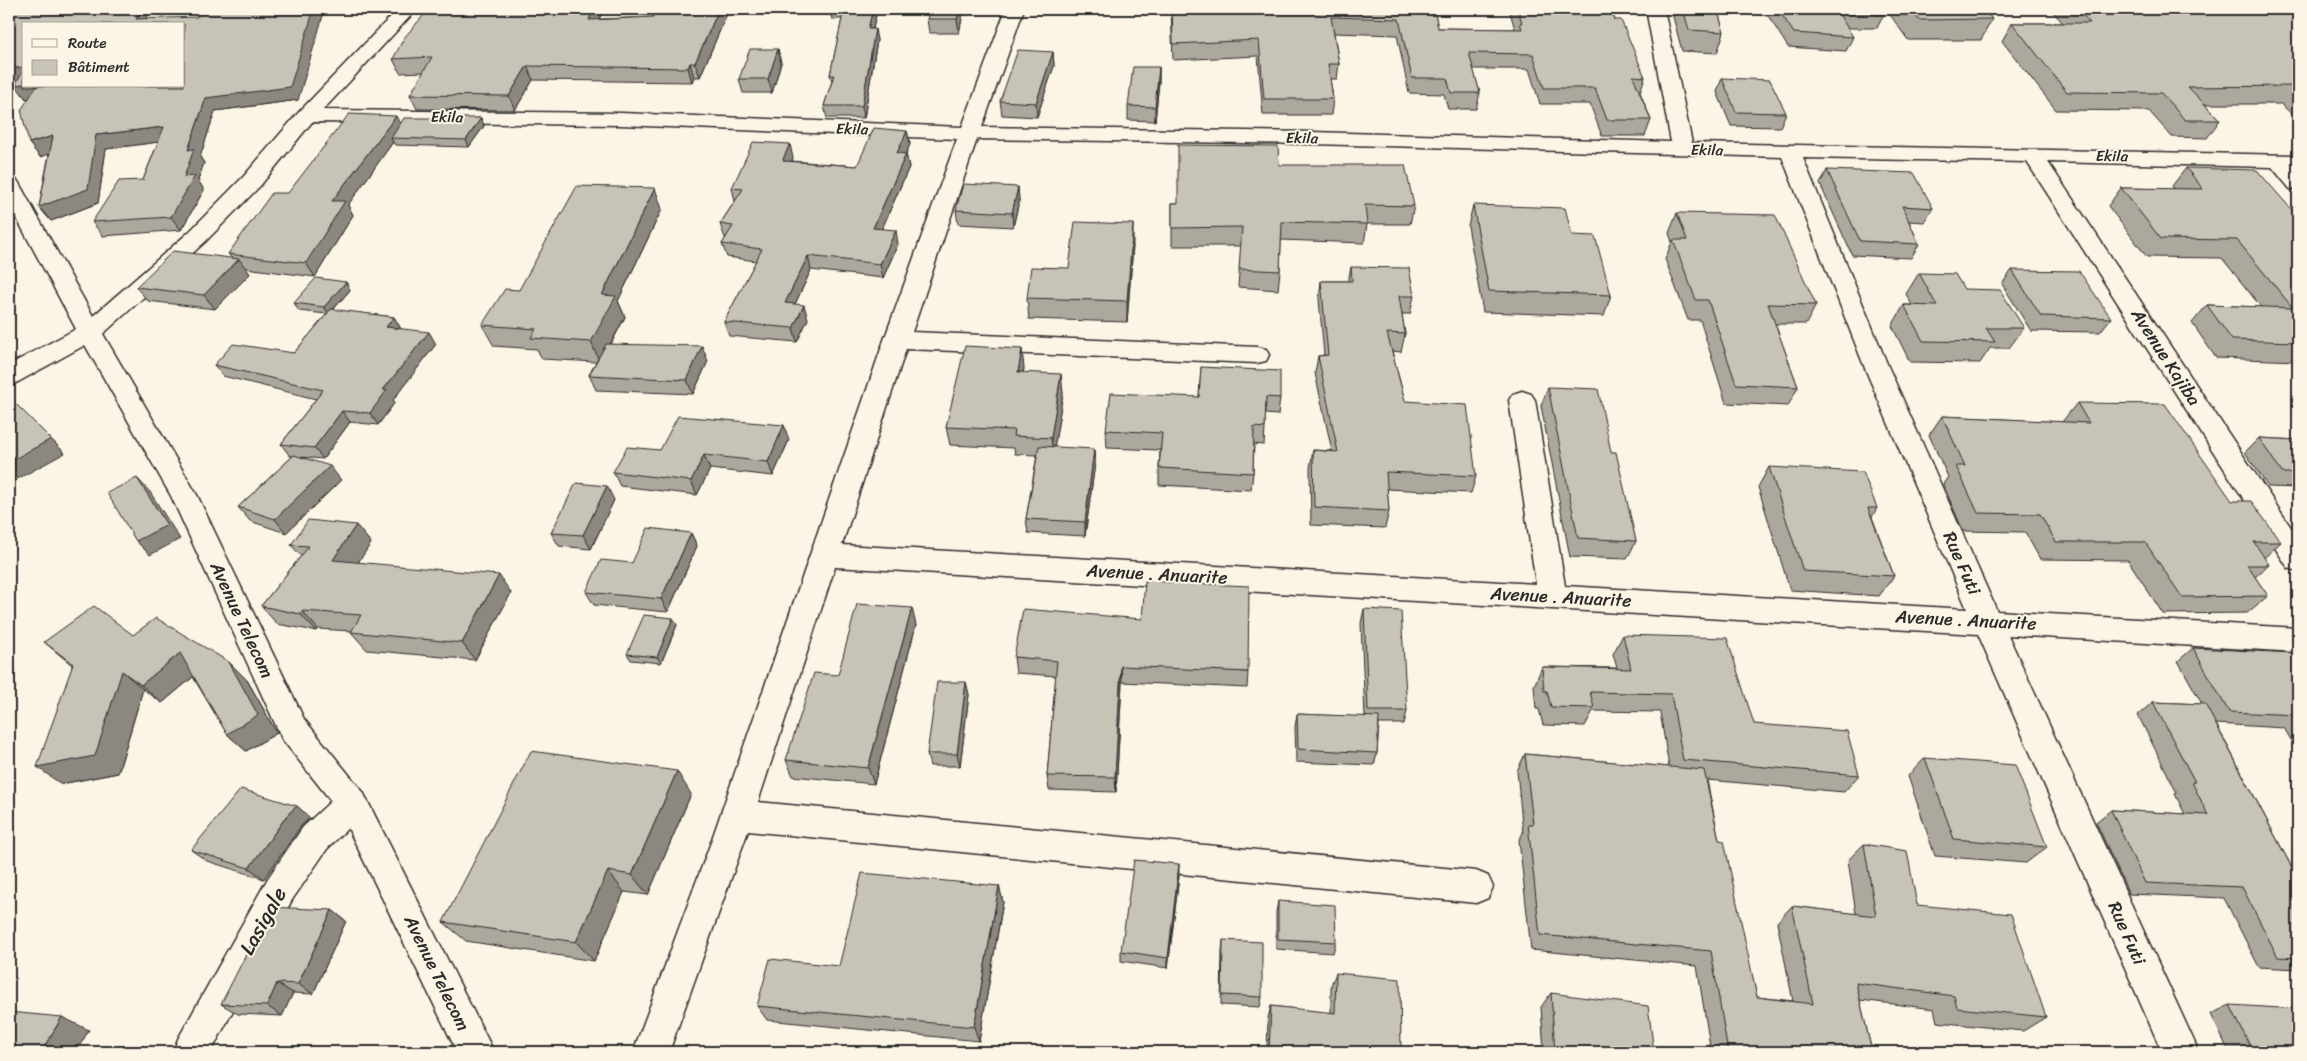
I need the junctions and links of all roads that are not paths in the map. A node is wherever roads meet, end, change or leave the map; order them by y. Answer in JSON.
{"nodes":[{"id":1,"x":408,"y":9,"type":"edge"},
{"id":2,"x":1015,"y":9,"type":"edge"},
{"id":3,"x":1655,"y":9,"type":"edge"},
{"id":4,"x":306,"y":116,"type":"junction"},
{"id":5,"x":968,"y":133,"type":"junction"},
{"id":6,"x":1682,"y":149,"type":"junction"},
{"id":7,"x":1790,"y":152,"type":"junction"},
{"id":8,"x":2033,"y":154,"type":"junction"},
{"id":9,"x":2277,"y":160,"type":"junction"},
{"id":10,"x":2298,"y":161,"type":"edge"},
{"id":11,"x":2298,"y":184,"type":"edge"},
{"id":12,"x":9,"y":185,"type":"edge"},
{"id":13,"x":90,"y":332,"type":"junction"},
{"id":14,"x":896,"y":340,"type":"junction"},
{"id":15,"x":1257,"y":354,"type":"dead end"},
{"id":16,"x":9,"y":376,"type":"edge"},
{"id":17,"x":1522,"y":400,"type":"dead end"},
{"id":18,"x":824,"y":555,"type":"junction"},
{"id":19,"x":2298,"y":560,"type":"edge"},
{"id":20,"x":1552,"y":596,"type":"junction"},
{"id":21,"x":1987,"y":621,"type":"junction"},
{"id":22,"x":2298,"y":640,"type":"edge"},
{"id":23,"x":352,"y":802,"type":"junction"},
{"id":24,"x":737,"y":815,"type":"junction"},
{"id":25,"x":1476,"y":887,"type":"dead end"},
{"id":26,"x":191,"y":1052,"type":"edge"},
{"id":27,"x":476,"y":1052,"type":"edge"},
{"id":28,"x":651,"y":1052,"type":"edge"},
{"id":29,"x":2181,"y":1052,"type":"edge"}],
"edges":[{"from":1,"to":4,"type":"street"},
{"from":2,"to":5,"type":"street"},
{"from":3,"to":6,"type":"street"},
{"from":4,"to":5,"type":"street","name":"Ekila"},
{"from":4,"to":13,"type":"street"},
{"from":5,"to":6,"type":"street","name":"Ekila"},
{"from":5,"to":14,"type":"street"},
{"from":6,"to":7,"type":"street","name":"Ekila"},
{"from":7,"to":8,"type":"street","name":"Ekila"},
{"from":7,"to":21,"type":"street","name":"Rue Futi"},
{"from":8,"to":9,"type":"street","name":"Ekila"},
{"from":8,"to":19,"type":"street","name":"Avenue Kajiba"},
{"from":9,"to":10,"type":"street","name":"Ekila"},
{"from":9,"to":11,"type":"street"},
{"from":12,"to":13,"type":"street","name":"Avenue Telecom"},
{"from":13,"to":16,"type":"street"},
{"from":13,"to":23,"type":"street","name":"Avenue Telecom"},
{"from":14,"to":15,"type":"street"},
{"from":14,"to":18,"type":"street"},
{"from":17,"to":20,"type":"street"},
{"from":18,"to":20,"type":"street","name":"Avenue . Anuarite"},
{"from":18,"to":24,"type":"street"},
{"from":20,"to":21,"type":"street","name":"Avenue . Anuarite"},
{"from":21,"to":22,"type":"street","name":"Avenue . Anuarite"},
{"from":21,"to":29,"type":"street","name":"Rue Futi"},
{"from":23,"to":26,"type":"street","name":"Lasigale"},
{"from":23,"to":27,"type":"street","name":"Avenue Telecom"},
{"from":24,"to":25,"type":"street"},
{"from":24,"to":28,"type":"street"}]}
